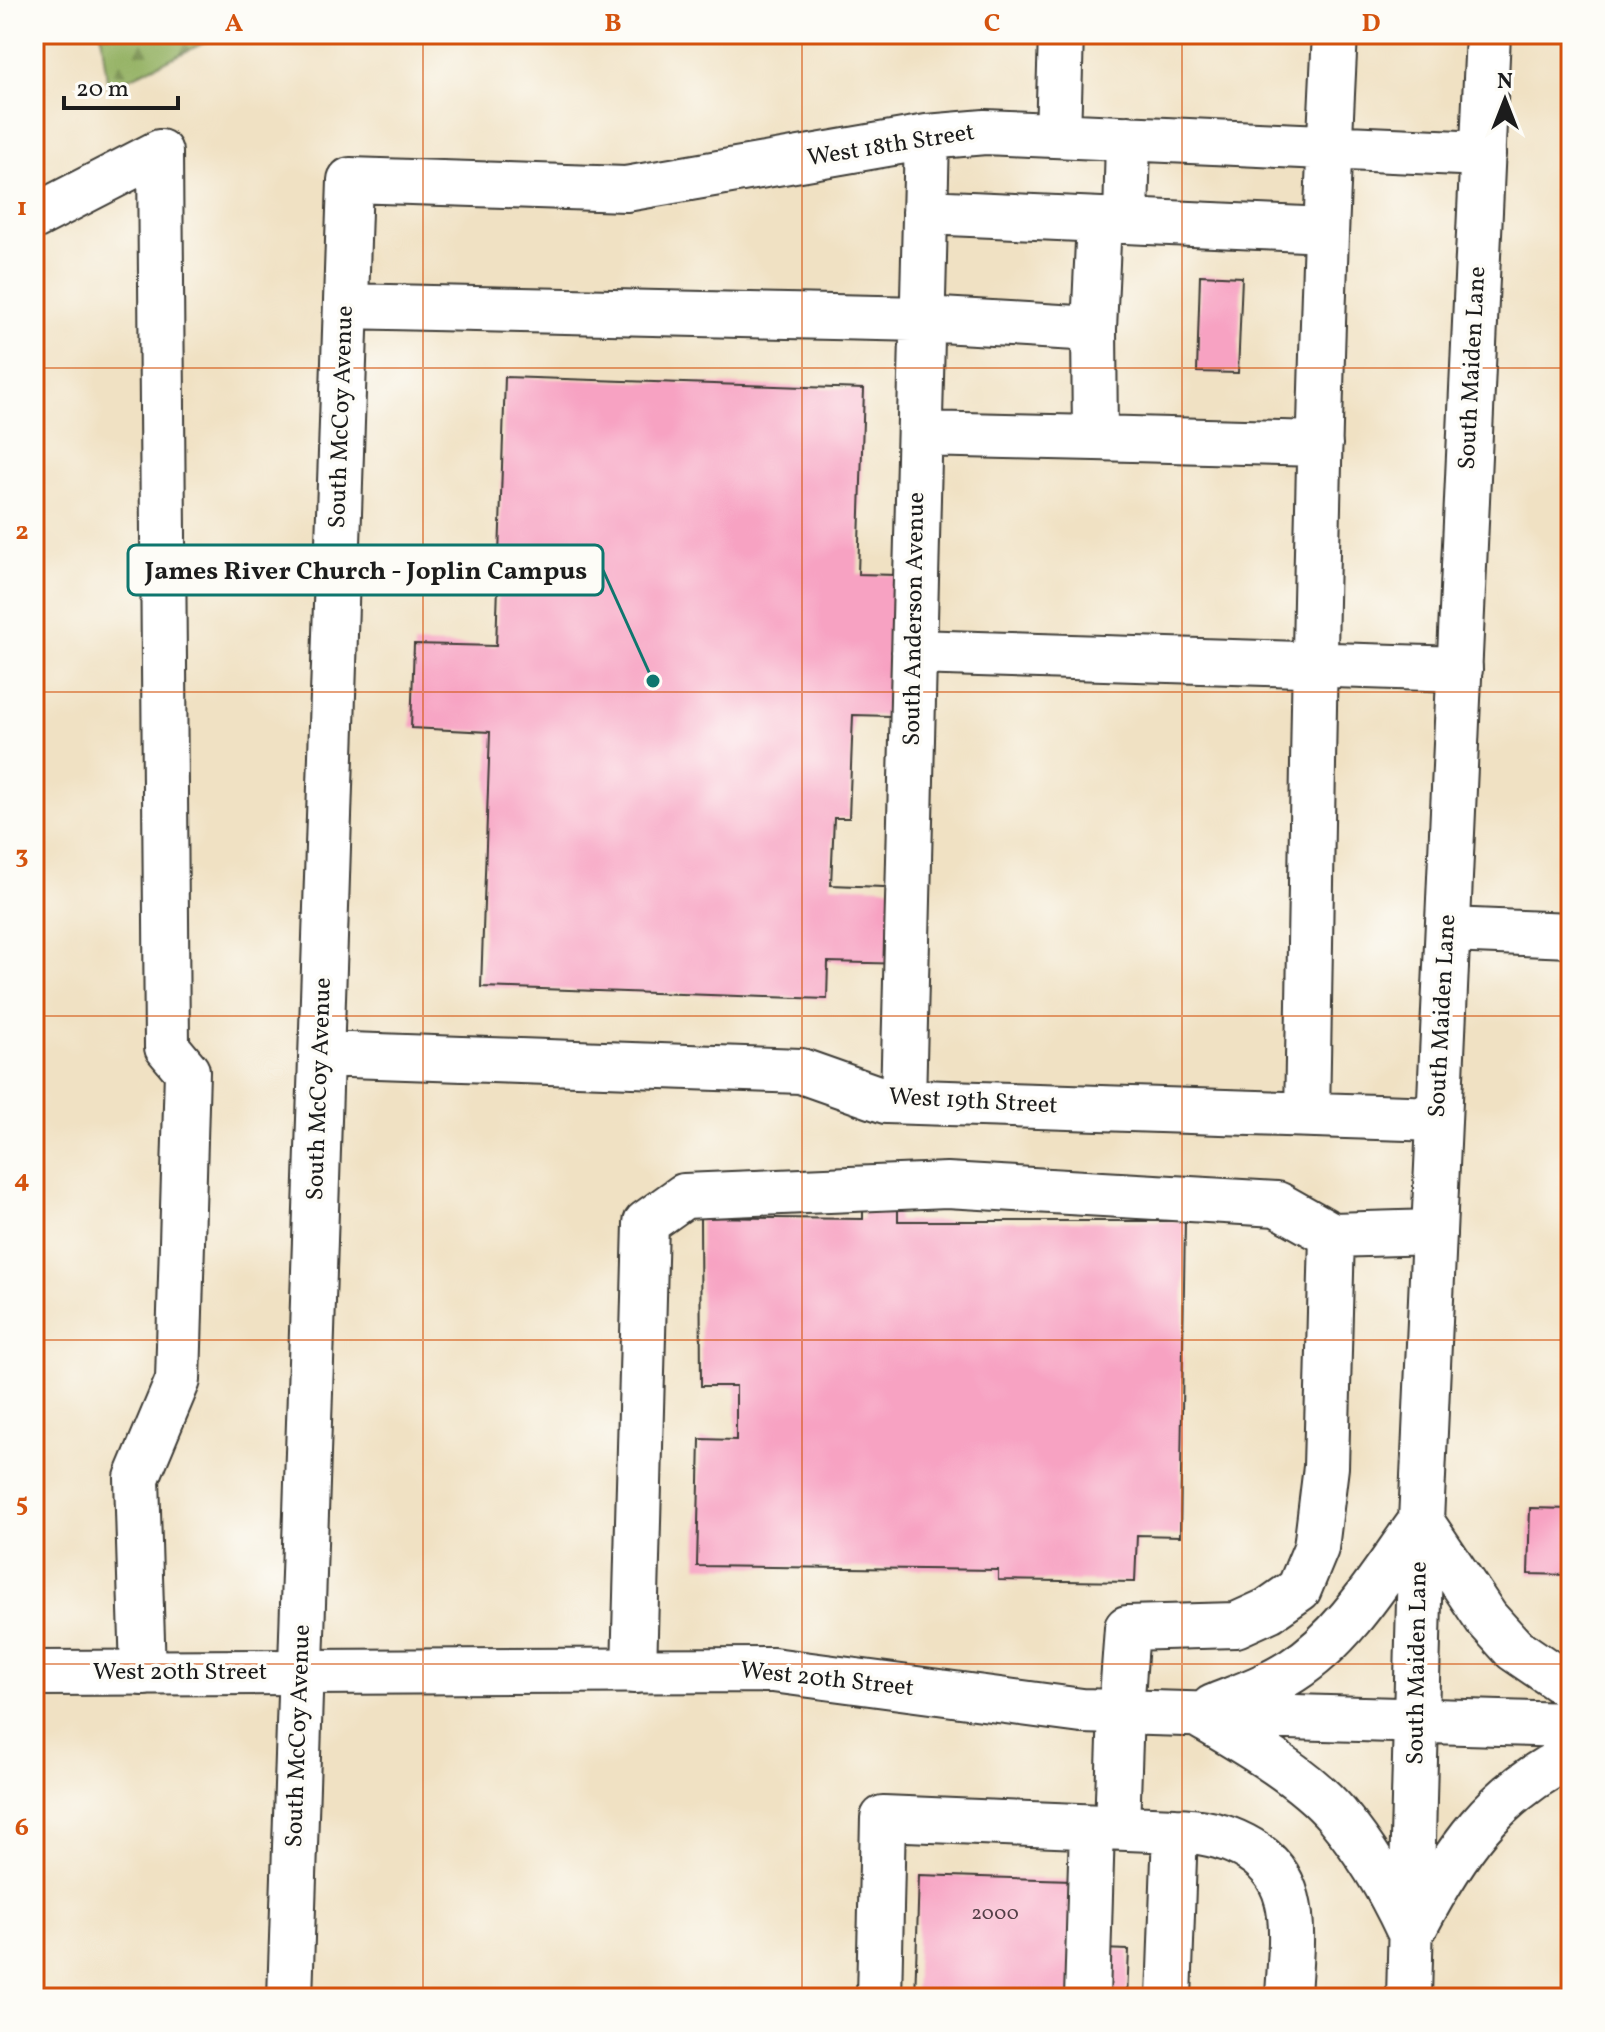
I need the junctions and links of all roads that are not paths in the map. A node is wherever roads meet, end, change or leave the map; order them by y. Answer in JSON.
{"nodes":[{"id":1,"x":1061,"y":34,"type":"edge"},
{"id":2,"x":1335,"y":34,"type":"edge"},
{"id":3,"x":1488,"y":34,"type":"edge"},
{"id":4,"x":1058,"y":135,"type":"junction"},
{"id":5,"x":927,"y":137,"type":"junction"},
{"id":6,"x":1128,"y":138,"type":"junction"},
{"id":7,"x":1329,"y":148,"type":"junction"},
{"id":8,"x":1483,"y":154,"type":"junction"},
{"id":9,"x":350,"y":180,"type":"joint"},
{"id":10,"x":925,"y":212,"type":"junction"},
{"id":11,"x":34,"y":217,"type":"edge"},
{"id":12,"x":1112,"y":220,"type":"junction"},
{"id":13,"x":1326,"y":230,"type":"junction"},
{"id":14,"x":346,"y":306,"type":"junction"},
{"id":15,"x":923,"y":319,"type":"junction"},
{"id":16,"x":1094,"y":329,"type":"junction"},
{"id":17,"x":920,"y":434,"type":"junction"},
{"id":18,"x":1095,"y":438,"type":"junction"},
{"id":19,"x":1320,"y":444,"type":"junction"},
{"id":20,"x":914,"y":652,"type":"junction"},
{"id":21,"x":1314,"y":663,"type":"junction"},
{"id":22,"x":1460,"y":669,"type":"junction"},
{"id":23,"x":1448,"y":930,"type":"junction"},
{"id":24,"x":1571,"y":935,"type":"edge"},
{"id":25,"x":321,"y":1054,"type":"junction"},
{"id":26,"x":903,"y":1101,"type":"junction"},
{"id":27,"x":1307,"y":1114,"type":"junction"},
{"id":28,"x":1438,"y":1119,"type":"junction"},
{"id":29,"x":1434,"y":1232,"type":"junction"},
{"id":30,"x":1332,"y":1235,"type":"junction"},
{"id":31,"x":1421,"y":1521,"type":"junction"},
{"id":32,"x":634,"y":1671,"type":"junction"},
{"id":33,"x":34,"y":1673,"type":"edge"},
{"id":34,"x":143,"y":1673,"type":"junction"},
{"id":35,"x":301,"y":1674,"type":"junction"},
{"id":36,"x":1571,"y":1688,"type":"edge"},
{"id":37,"x":1121,"y":1711,"type":"junction"},
{"id":38,"x":1196,"y":1713,"type":"junction"},
{"id":39,"x":1417,"y":1718,"type":"junction"},
{"id":40,"x":1571,"y":1725,"type":"edge"},
{"id":41,"x":1571,"y":1756,"type":"edge"},
{"id":42,"x":1105,"y":1827,"type":"junction"},
{"id":43,"x":1175,"y":1830,"type":"junction"},
{"id":44,"x":1411,"y":1934,"type":"junction"},
{"id":45,"x":290,"y":1998,"type":"edge"},
{"id":46,"x":879,"y":1998,"type":"edge"},
{"id":47,"x":1087,"y":1998,"type":"edge"},
{"id":48,"x":1169,"y":1998,"type":"edge"},
{"id":49,"x":1288,"y":1998,"type":"edge"},
{"id":50,"x":1409,"y":1998,"type":"edge"}],
"edges":[{"from":1,"to":4,"type":"street"},
{"from":2,"to":7,"type":"street"},
{"from":3,"to":8,"type":"street","name":"South Maiden Lane"},
{"from":4,"to":5,"type":"street","name":"West 18th Street"},
{"from":4,"to":6,"type":"street","name":"West 18th Street"},
{"from":5,"to":9,"type":"street","name":"West 18th Street"},
{"from":5,"to":10,"type":"street","name":"South Anderson Avenue"},
{"from":6,"to":7,"type":"street","name":"West 18th Street"},
{"from":6,"to":12,"type":"street"},
{"from":7,"to":8,"type":"street","name":"West 18th Street"},
{"from":7,"to":13,"type":"street"},
{"from":8,"to":22,"type":"street","name":"South Maiden Lane"},
{"from":9,"to":14,"type":"street","name":"South McCoy Avenue"},
{"from":10,"to":12,"type":"street"},
{"from":10,"to":15,"type":"street","name":"South Anderson Avenue"},
{"from":11,"to":34,"type":"street"},
{"from":12,"to":13,"type":"street"},
{"from":12,"to":16,"type":"street"},
{"from":13,"to":19,"type":"street"},
{"from":14,"to":15,"type":"street"},
{"from":14,"to":25,"type":"street","name":"South McCoy Avenue"},
{"from":15,"to":16,"type":"street"},
{"from":15,"to":17,"type":"street","name":"South Anderson Avenue"},
{"from":16,"to":18,"type":"street"},
{"from":17,"to":18,"type":"street"},
{"from":17,"to":20,"type":"street","name":"South Anderson Avenue"},
{"from":18,"to":19,"type":"street"},
{"from":19,"to":21,"type":"street"},
{"from":20,"to":21,"type":"street"},
{"from":20,"to":26,"type":"street","name":"South Anderson Avenue"},
{"from":21,"to":22,"type":"street"},
{"from":21,"to":27,"type":"street"},
{"from":22,"to":23,"type":"street","name":"South Maiden Lane"},
{"from":23,"to":24,"type":"street"},
{"from":23,"to":28,"type":"street","name":"South Maiden Lane"},
{"from":25,"to":26,"type":"street","name":"West 19th Street"},
{"from":25,"to":35,"type":"street","name":"South McCoy Avenue"},
{"from":26,"to":27,"type":"street","name":"West 19th Street"},
{"from":27,"to":28,"type":"street","name":"West 19th Street"},
{"from":28,"to":29,"type":"street","name":"South Maiden Lane"},
{"from":29,"to":30,"type":"street"},
{"from":29,"to":31,"type":"street","name":"South Maiden Lane"},
{"from":30,"to":32,"type":"street"},
{"from":30,"to":37,"type":"street"},
{"from":31,"to":36,"type":"street"},
{"from":31,"to":38,"type":"street"},
{"from":31,"to":39,"type":"street","name":"South Maiden Lane"},
{"from":32,"to":35,"type":"street","name":"West 20th Street"},
{"from":32,"to":37,"type":"street","name":"West 20th Street"},
{"from":33,"to":34,"type":"street","name":"West 20th Street"},
{"from":34,"to":35,"type":"street","name":"West 20th Street"},
{"from":35,"to":45,"type":"street","name":"South McCoy Avenue"},
{"from":37,"to":38,"type":"street","name":"West 20th Street"},
{"from":37,"to":42,"type":"street"},
{"from":38,"to":39,"type":"street","name":"West 20th Street"},
{"from":38,"to":44,"type":"street"},
{"from":39,"to":40,"type":"street","name":"West 20th Street"},
{"from":39,"to":44,"type":"street","name":"South Maiden Lane"},
{"from":41,"to":44,"type":"street"},
{"from":42,"to":43,"type":"street"},
{"from":42,"to":46,"type":"street"},
{"from":42,"to":47,"type":"street"},
{"from":43,"to":48,"type":"street"},
{"from":43,"to":49,"type":"street"},
{"from":44,"to":50,"type":"street","name":"South Maiden Lane"}]}
